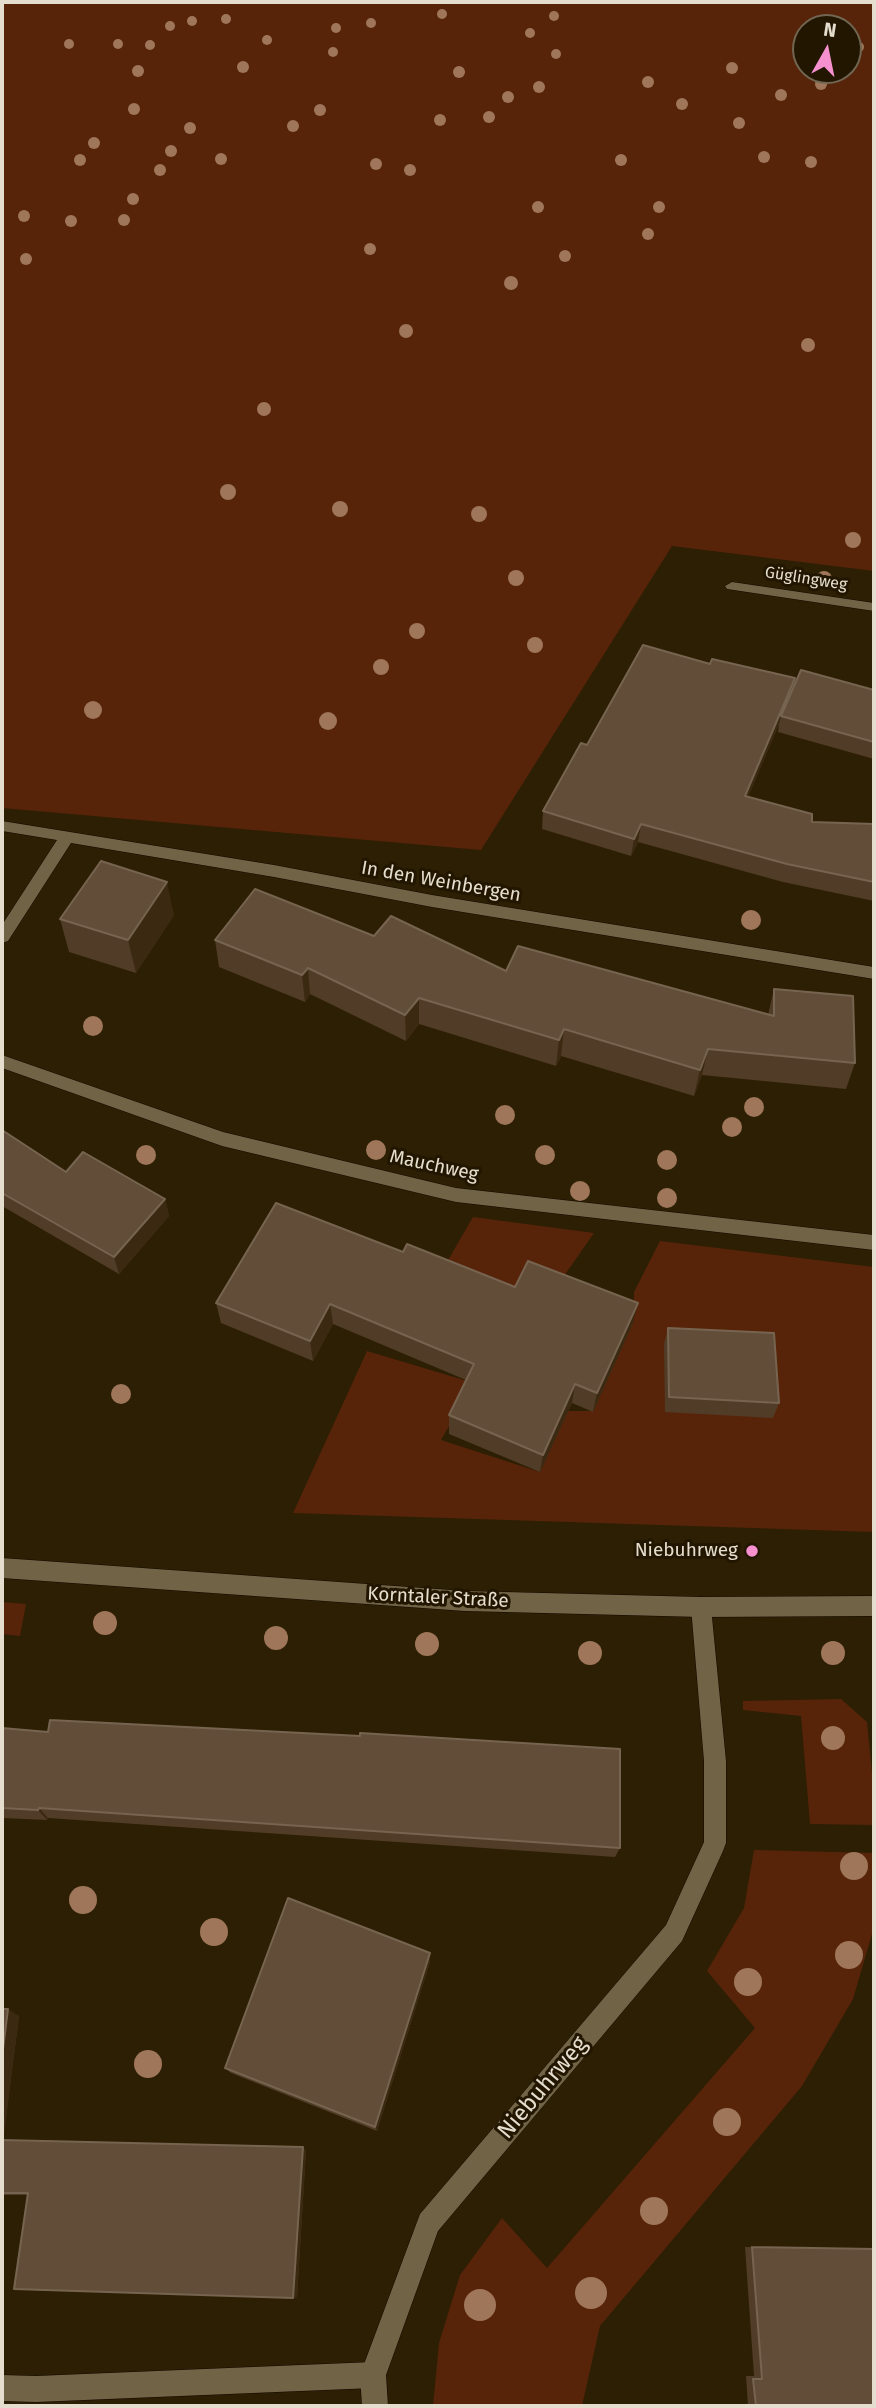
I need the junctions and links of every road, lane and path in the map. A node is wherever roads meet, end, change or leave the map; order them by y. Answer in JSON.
{"nodes":[{"id":1,"x":732,"y":586,"type":"dead end"},
{"id":2,"x":874,"y":607,"type":"edge"},
{"id":3,"x":2,"y":826,"type":"edge"},
{"id":4,"x":67,"y":837,"type":"junction"},
{"id":5,"x":2,"y":937,"type":"edge"},
{"id":6,"x":874,"y":973,"type":"edge"},
{"id":7,"x":2,"y":1061,"type":"edge"},
{"id":8,"x":874,"y":1242,"type":"edge"},
{"id":9,"x":2,"y":1568,"type":"edge"},
{"id":10,"x":874,"y":1606,"type":"edge"},
{"id":11,"x":701,"y":1607,"type":"junction"},
{"id":12,"x":373,"y":2375,"type":"junction"},
{"id":13,"x":2,"y":2388,"type":"edge"},
{"id":14,"x":375,"y":2406,"type":"edge"}],
"edges":[{"from":1,"to":2,"type":"street","name":"Güglingweg"},
{"from":3,"to":4,"type":"street","name":"In den Weinbergen"},
{"from":4,"to":5,"type":"street"},
{"from":4,"to":6,"type":"street","name":"In den Weinbergen"},
{"from":7,"to":8,"type":"street","name":"Mauchweg"},
{"from":9,"to":11,"type":"street","name":"Korntaler Straße"},
{"from":10,"to":11,"type":"street","name":"Korntaler Straße"},
{"from":11,"to":12,"type":"street","name":"Niebuhrweg"},
{"from":12,"to":13,"type":"street"},
{"from":12,"to":14,"type":"street","name":"Niebuhrweg"}]}
